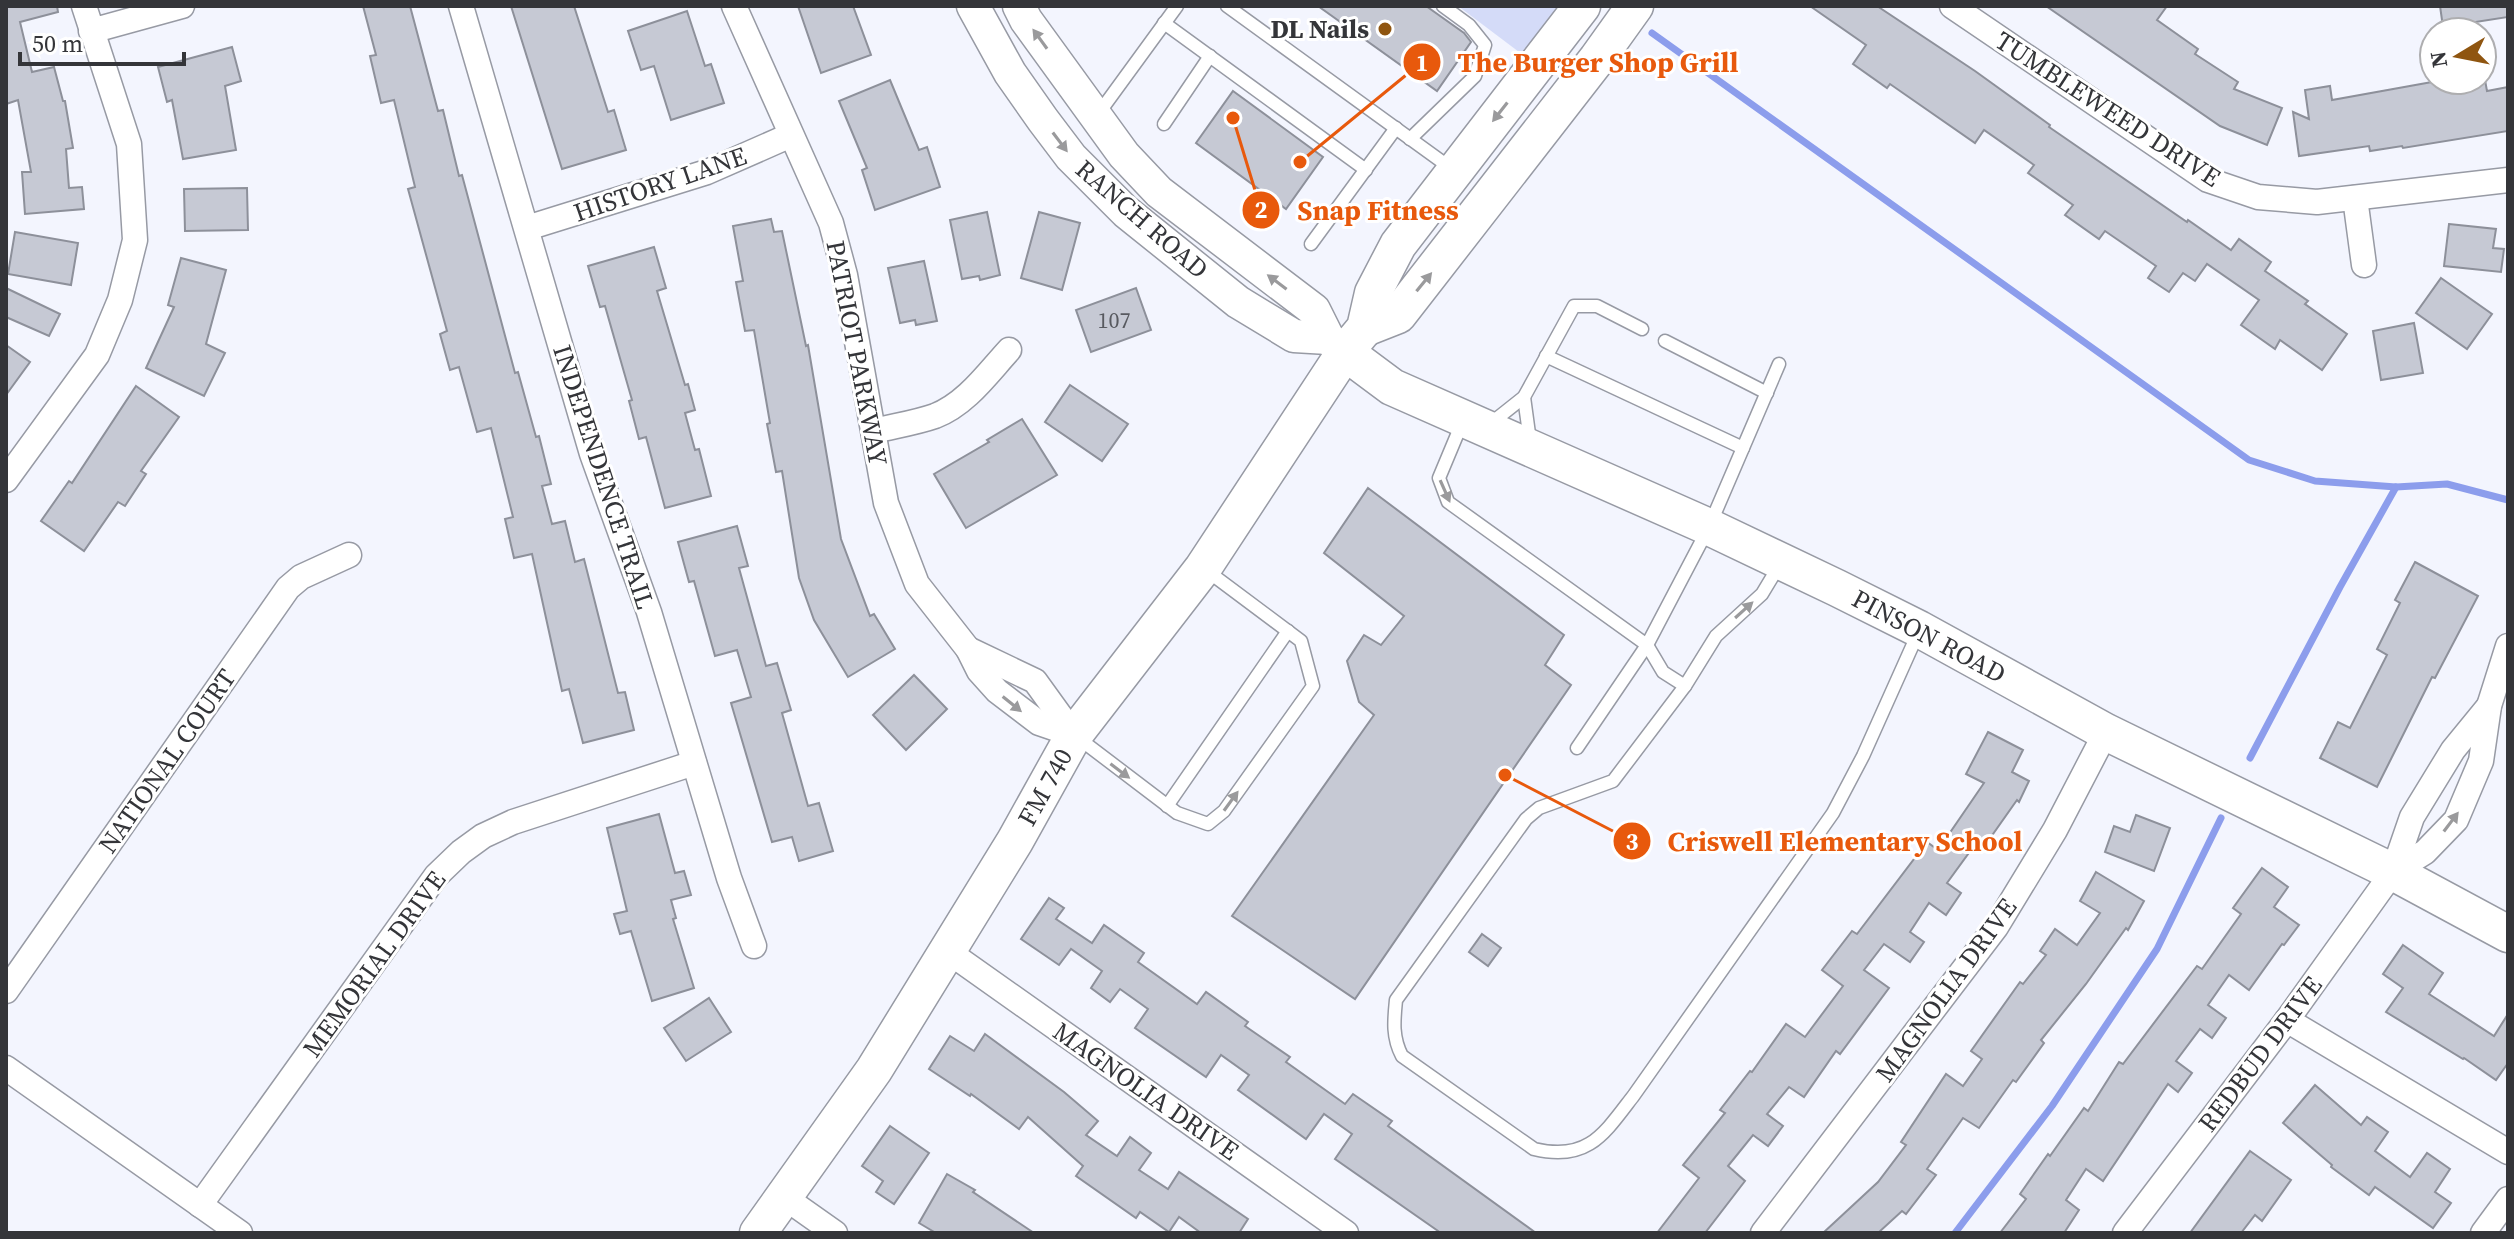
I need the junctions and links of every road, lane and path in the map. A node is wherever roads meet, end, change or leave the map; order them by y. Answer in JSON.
{"nodes":[{"id":1,"x":84,"y":6,"type":"edge"},
{"id":2,"x":182,"y":6,"type":"edge"},
{"id":3,"x":461,"y":6,"type":"edge"},
{"id":4,"x":734,"y":6,"type":"edge"},
{"id":5,"x":973,"y":6,"type":"edge"},
{"id":6,"x":985,"y":6,"type":"edge"},
{"id":7,"x":1019,"y":6,"type":"edge"},
{"id":8,"x":1177,"y":6,"type":"edge"},
{"id":9,"x":1227,"y":6,"type":"edge"},
{"id":10,"x":1443,"y":6,"type":"edge"},
{"id":11,"x":1582,"y":6,"type":"edge"},
{"id":12,"x":1635,"y":6,"type":"edge"},
{"id":13,"x":1952,"y":6,"type":"edge"},
{"id":14,"x":1164,"y":23,"type":"junction"},
{"id":15,"x":91,"y":31,"type":"junction"},
{"id":16,"x":1210,"y":56,"type":"junction"},
{"id":17,"x":1096,"y":117,"type":"junction"},
{"id":18,"x":1164,"y":124,"type":"dead end"},
{"id":19,"x":1396,"y":128,"type":"junction"},
{"id":20,"x":791,"y":135,"type":"junction"},
{"id":21,"x":1410,"y":139,"type":"junction"},
{"id":22,"x":1366,"y":170,"type":"junction"},
{"id":23,"x":1449,"y":179,"type":"junction"},
{"id":24,"x":2508,"y":180,"type":"edge"},
{"id":25,"x":2355,"y":198,"type":"junction"},
{"id":26,"x":527,"y":228,"type":"junction"},
{"id":27,"x":1311,"y":244,"type":"dead end"},
{"id":28,"x":2364,"y":265,"type":"dead end"},
{"id":29,"x":1642,"y":329,"type":"dead end"},
{"id":30,"x":1346,"y":339,"type":"junction"},
{"id":31,"x":1665,"y":341,"type":"dead end"},
{"id":32,"x":1009,"y":350,"type":"dead end"},
{"id":33,"x":1546,"y":356,"type":"junction"},
{"id":34,"x":1779,"y":364,"type":"dead end"},
{"id":35,"x":1767,"y":393,"type":"junction"},
{"id":36,"x":1524,"y":397,"type":"junction"},
{"id":37,"x":1474,"y":424,"type":"junction"},
{"id":38,"x":874,"y":431,"type":"junction"},
{"id":39,"x":1531,"y":448,"type":"junction"},
{"id":40,"x":1743,"y":448,"type":"junction"},
{"id":41,"x":6,"y":480,"type":"edge"},
{"id":42,"x":1709,"y":527,"type":"junction"},
{"id":43,"x":349,"y":555,"type":"dead end"},
{"id":44,"x":1782,"y":561,"type":"junction"},
{"id":45,"x":1203,"y":568,"type":"junction"},
{"id":46,"x":1919,"y":629,"type":"junction"},
{"id":47,"x":1288,"y":631,"type":"junction"},
{"id":48,"x":1647,"y":645,"type":"junction"},
{"id":49,"x":2508,"y":646,"type":"edge"},
{"id":50,"x":968,"y":649,"type":"junction"},
{"id":51,"x":1685,"y":686,"type":"junction"},
{"id":52,"x":2489,"y":706,"type":"junction"},
{"id":53,"x":2106,"y":732,"type":"junction"},
{"id":54,"x":1074,"y":735,"type":"junction"},
{"id":55,"x":1577,"y":748,"type":"dead end"},
{"id":56,"x":694,"y":763,"type":"junction"},
{"id":57,"x":1167,"y":806,"type":"junction"},
{"id":58,"x":2393,"y":872,"type":"junction"},
{"id":59,"x":2508,"y":934,"type":"edge"},
{"id":60,"x":754,"y":946,"type":"dead end"},
{"id":61,"x":946,"y":950,"type":"junction"},
{"id":62,"x":6,"y":991,"type":"edge"},
{"id":63,"x":2287,"y":1020,"type":"junction"},
{"id":64,"x":6,"y":1068,"type":"edge"},
{"id":65,"x":2508,"y":1152,"type":"edge"},
{"id":66,"x":784,"y":1197,"type":"junction"},
{"id":67,"x":2508,"y":1199,"type":"edge"},
{"id":68,"x":200,"y":1205,"type":"junction"},
{"id":69,"x":240,"y":1233,"type":"edge"},
{"id":70,"x":758,"y":1233,"type":"edge"},
{"id":71,"x":835,"y":1233,"type":"edge"},
{"id":72,"x":1346,"y":1233,"type":"edge"},
{"id":73,"x":1763,"y":1233,"type":"edge"},
{"id":74,"x":2125,"y":1233,"type":"edge"},
{"id":75,"x":2483,"y":1233,"type":"edge"}],
"edges":[{"from":1,"to":15,"type":"street"},
{"from":2,"to":15,"type":"street"},
{"from":3,"to":26,"type":"street","name":"INDEPENDENCE TRAIL"},
{"from":4,"to":20,"type":"street","name":"PATRIOT PARKWAY"},
{"from":5,"to":30,"type":"street","name":"RANCH ROAD","one_way":true},
{"from":6,"to":17,"type":"street"},
{"from":17,"to":7,"type":"street","name":"RANCH ROAD","one_way":true},
{"from":8,"to":14,"type":"lane"},
{"from":9,"to":19,"type":"lane"},
{"from":10,"to":21,"type":"lane"},
{"from":11,"to":23,"type":"main road","one_way":true},
{"from":30,"to":12,"type":"main road","one_way":true},
{"from":13,"to":25,"type":"street","name":"TUMBLEWEED DRIVE"},
{"from":14,"to":16,"type":"lane"},
{"from":14,"to":17,"type":"lane"},
{"from":15,"to":41,"type":"street"},
{"from":16,"to":18,"type":"lane"},
{"from":16,"to":22,"type":"lane"},
{"from":30,"to":17,"type":"street","name":"RANCH ROAD","one_way":true},
{"from":19,"to":21,"type":"lane"},
{"from":19,"to":22,"type":"lane"},
{"from":20,"to":26,"type":"street","name":"HISTORY LANE"},
{"from":20,"to":38,"type":"street","name":"PATRIOT PARKWAY"},
{"from":21,"to":23,"type":"lane"},
{"from":22,"to":27,"type":"lane"},
{"from":23,"to":30,"type":"main road"},
{"from":24,"to":25,"type":"street","name":"TUMBLEWEED DRIVE"},
{"from":25,"to":28,"type":"street"},
{"from":26,"to":56,"type":"street","name":"INDEPENDENCE TRAIL"},
{"from":29,"to":33,"type":"lane"},
{"from":30,"to":37,"type":"main road","name":"PINSON ROAD"},
{"from":30,"to":45,"type":"main road","name":"FM 740","number":"FM 740"},
{"from":31,"to":35,"type":"lane"},
{"from":32,"to":38,"type":"street"},
{"from":33,"to":36,"type":"lane"},
{"from":33,"to":40,"type":"lane"},
{"from":34,"to":35,"type":"lane"},
{"from":35,"to":40,"type":"lane"},
{"from":36,"to":37,"type":"lane"},
{"from":36,"to":39,"type":"lane"},
{"from":37,"to":39,"type":"main road","name":"PINSON ROAD"},
{"from":37,"to":48,"type":"lane","one_way":true},
{"from":38,"to":50,"type":"street","name":"PATRIOT PARKWAY"},
{"from":39,"to":42,"type":"main road","name":"PINSON ROAD"},
{"from":40,"to":42,"type":"lane"},
{"from":42,"to":44,"type":"main road","name":"PINSON ROAD"},
{"from":42,"to":48,"type":"lane"},
{"from":43,"to":62,"type":"street","name":"NATIONAL COURT"},
{"from":44,"to":46,"type":"main road","name":"PINSON ROAD"},
{"from":51,"to":44,"type":"lane","one_way":true},
{"from":45,"to":47,"type":"lane"},
{"from":45,"to":54,"type":"main road","name":"FM 740","number":"FM 740"},
{"from":46,"to":51,"type":"lane"},
{"from":46,"to":53,"type":"main road","name":"PINSON ROAD"},
{"from":47,"to":57,"type":"lane"},
{"from":57,"to":47,"type":"lane","one_way":true},
{"from":48,"to":51,"type":"lane"},
{"from":48,"to":55,"type":"lane"},
{"from":49,"to":52,"type":"street","name":"REDBUD DRIVE"},
{"from":50,"to":54,"type":"street","name":"PATRIOT PARKWAY"},
{"from":50,"to":54,"type":"street","name":"PATRIOT PARKWAY","one_way":true},
{"from":52,"to":58,"type":"street","name":"REDBUD DRIVE"},
{"from":58,"to":52,"type":"street","name":"REDBUD DRIVE","one_way":true},
{"from":53,"to":58,"type":"main road","name":"PINSON ROAD"},
{"from":53,"to":73,"type":"street","name":"MAGNOLIA DRIVE"},
{"from":54,"to":57,"type":"lane","one_way":true},
{"from":54,"to":61,"type":"main road","name":"FM 740","number":"FM 740"},
{"from":56,"to":60,"type":"street","name":"INDEPENDENCE TRAIL"},
{"from":56,"to":68,"type":"street","name":"MEMORIAL DRIVE"},
{"from":58,"to":59,"type":"main road","name":"PINSON ROAD"},
{"from":58,"to":63,"type":"street","name":"REDBUD DRIVE"},
{"from":61,"to":66,"type":"main road","name":"FM 740","number":"FM 740"},
{"from":61,"to":72,"type":"street","name":"MAGNOLIA DRIVE"},
{"from":63,"to":65,"type":"street"},
{"from":63,"to":74,"type":"street","name":"REDBUD DRIVE"},
{"from":64,"to":68,"type":"street"},
{"from":66,"to":70,"type":"main road","name":"FM 740","number":"FM 740"},
{"from":66,"to":71,"type":"street"},
{"from":67,"to":75,"type":"street"},
{"from":68,"to":69,"type":"street"}]}
